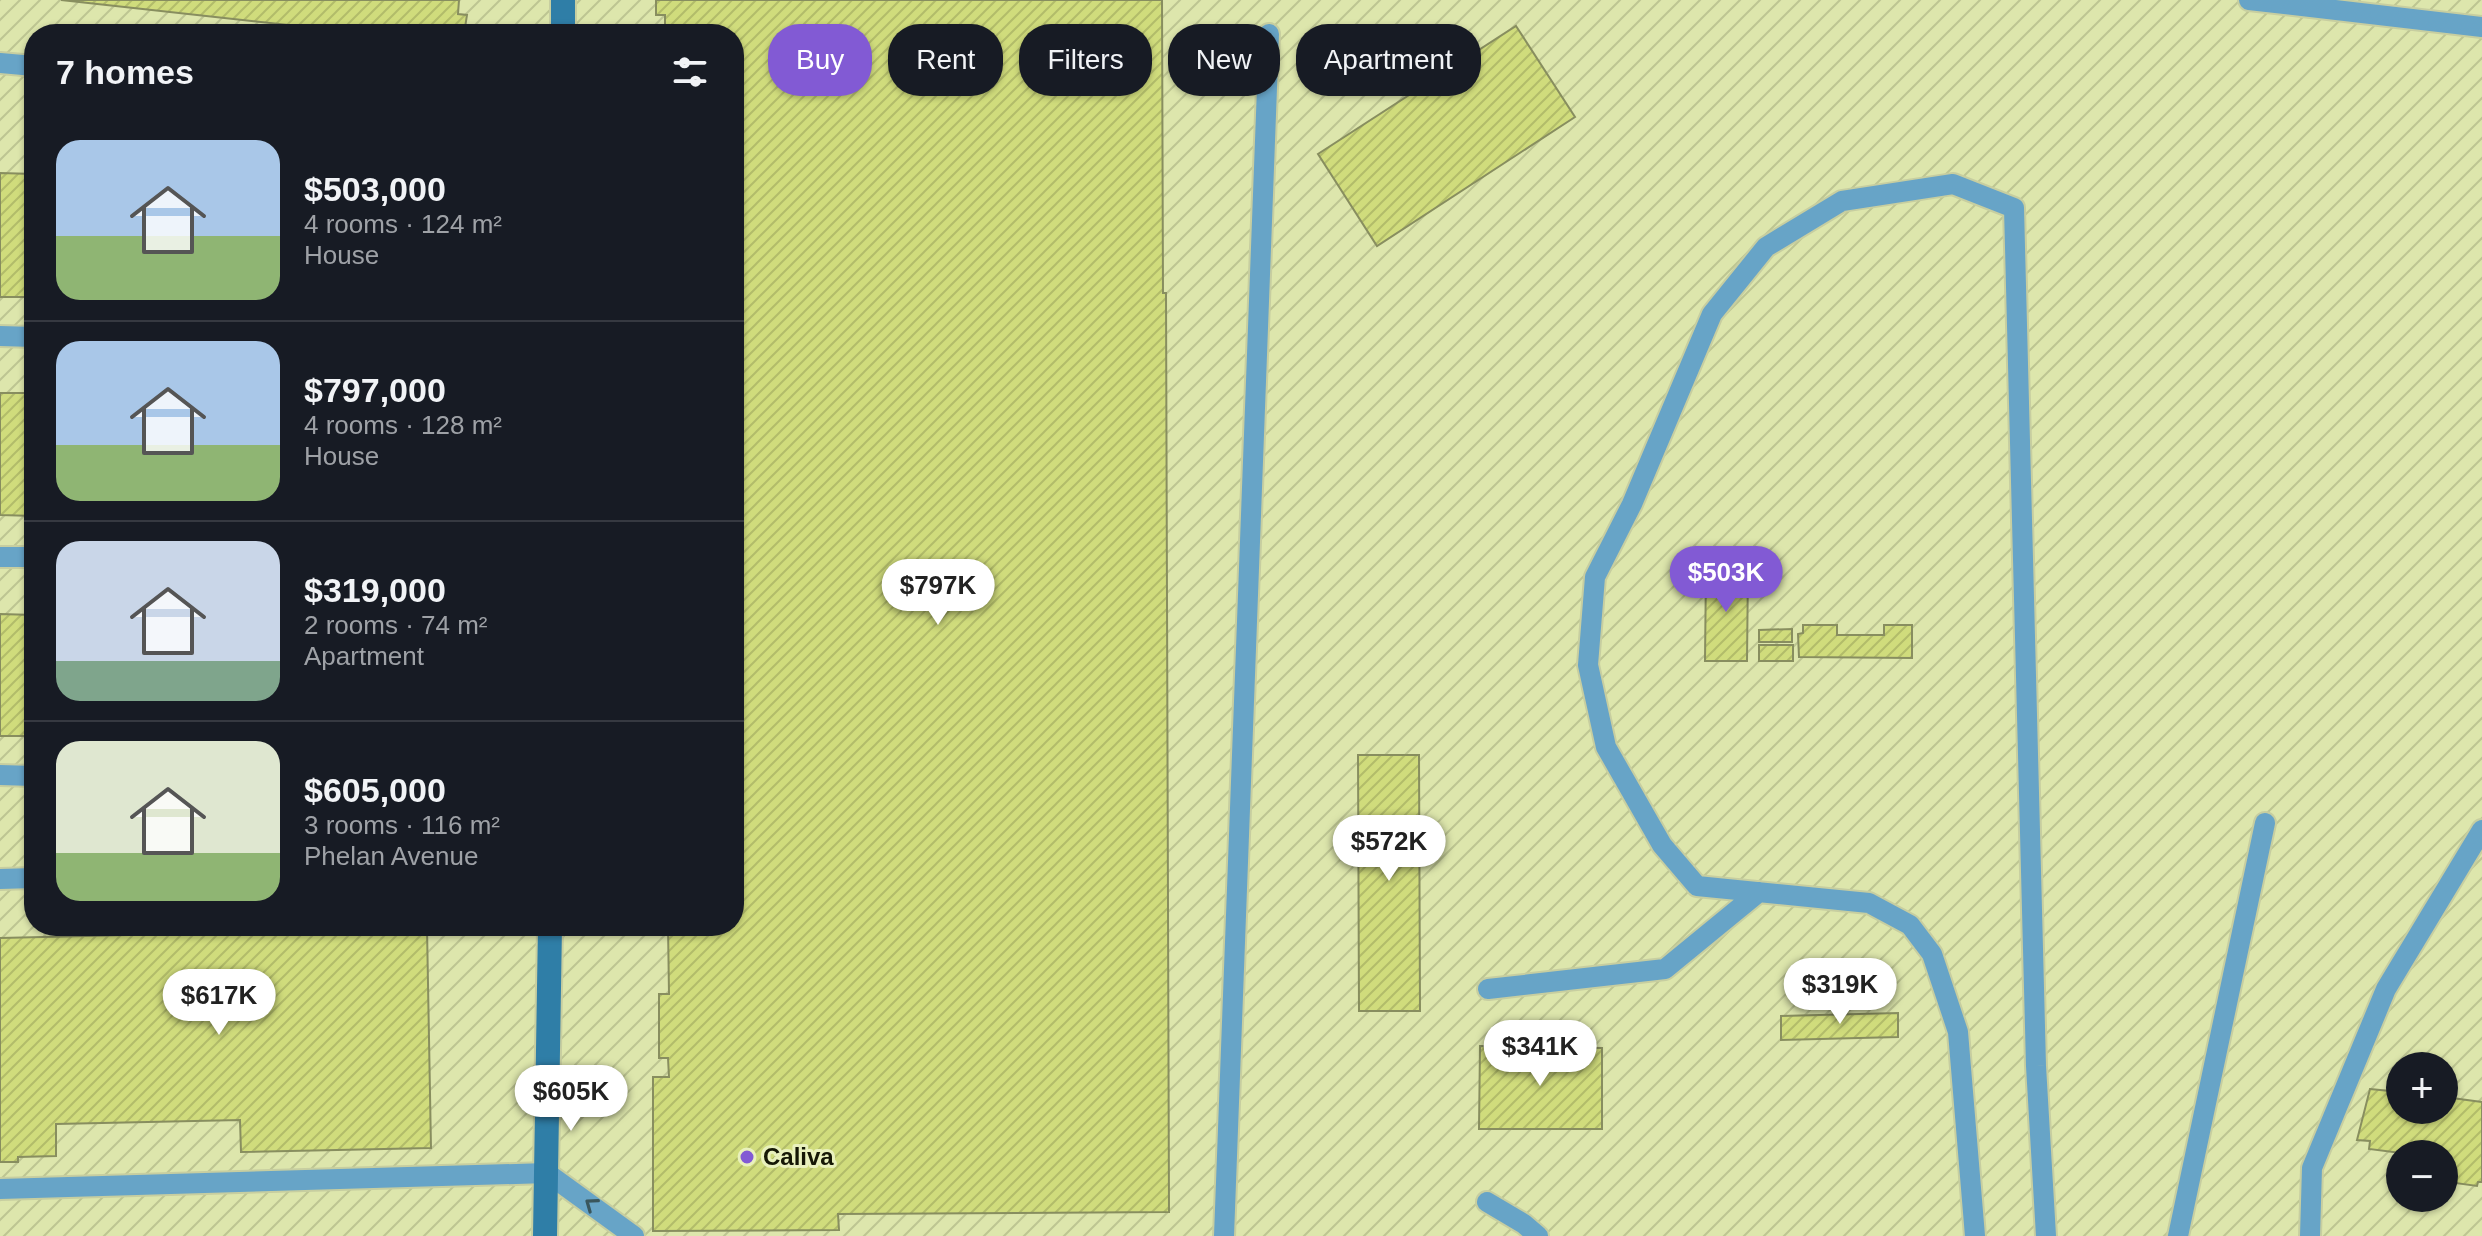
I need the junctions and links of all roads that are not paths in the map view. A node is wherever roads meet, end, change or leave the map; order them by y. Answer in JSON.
{"nodes":[{"id":1,"x":563,"y":0,"type":"edge"},
{"id":2,"x":2249,"y":0,"type":"edge"},
{"id":3,"x":563,"y":24,"type":"edge"},
{"id":4,"x":2482,"y":27,"type":"edge"},
{"id":5,"x":0,"y":63,"type":"edge"},
{"id":6,"x":24,"y":65,"type":"edge"},
{"id":7,"x":1267,"y":96,"type":"edge"},
{"id":8,"x":0,"y":336,"type":"edge"},
{"id":9,"x":24,"y":337,"type":"edge"},
{"id":10,"x":0,"y":557,"type":"edge"},
{"id":11,"x":24,"y":557,"type":"edge"},
{"id":12,"x":0,"y":775,"type":"edge"},
{"id":13,"x":24,"y":776,"type":"edge"},
{"id":14,"x":2265,"y":823,"type":"dead end"},
{"id":15,"x":2482,"y":830,"type":"edge"},
{"id":16,"x":24,"y":878,"type":"edge"},
{"id":17,"x":0,"y":879,"type":"edge"},
{"id":18,"x":1759,"y":892,"type":"junction"},
{"id":19,"x":550,"y":936,"type":"edge"},
{"id":20,"x":1488,"y":989,"type":"dead end"},
{"id":21,"x":547,"y":1173,"type":"junction"},
{"id":22,"x":0,"y":1189,"type":"edge"},
{"id":23,"x":1487,"y":1202,"type":"dead end"},
{"id":24,"x":545,"y":1236,"type":"edge"},
{"id":25,"x":634,"y":1236,"type":"edge"},
{"id":26,"x":1224,"y":1236,"type":"edge"},
{"id":27,"x":1538,"y":1236,"type":"edge"},
{"id":28,"x":1975,"y":1236,"type":"edge"},
{"id":29,"x":2046,"y":1236,"type":"edge"},
{"id":30,"x":2178,"y":1236,"type":"edge"},
{"id":31,"x":2310,"y":1236,"type":"edge"}],
"edges":[{"from":1,"to":3,"type":"street"},
{"from":2,"to":4,"type":"lane"},
{"from":5,"to":6,"type":"lane"},
{"from":7,"to":26,"type":"lane"},
{"from":8,"to":9,"type":"lane"},
{"from":10,"to":11,"type":"lane"},
{"from":12,"to":13,"type":"lane"},
{"from":14,"to":30,"type":"lane"},
{"from":15,"to":31,"type":"lane"},
{"from":16,"to":17,"type":"lane"},
{"from":18,"to":20,"type":"lane"},
{"from":18,"to":28,"type":"lane"},
{"from":18,"to":29,"type":"lane"},
{"from":19,"to":21,"type":"street"},
{"from":21,"to":22,"type":"lane"},
{"from":21,"to":24,"type":"street"},
{"from":25,"to":21,"type":"lane","one_way":true},
{"from":23,"to":27,"type":"lane"}]}
